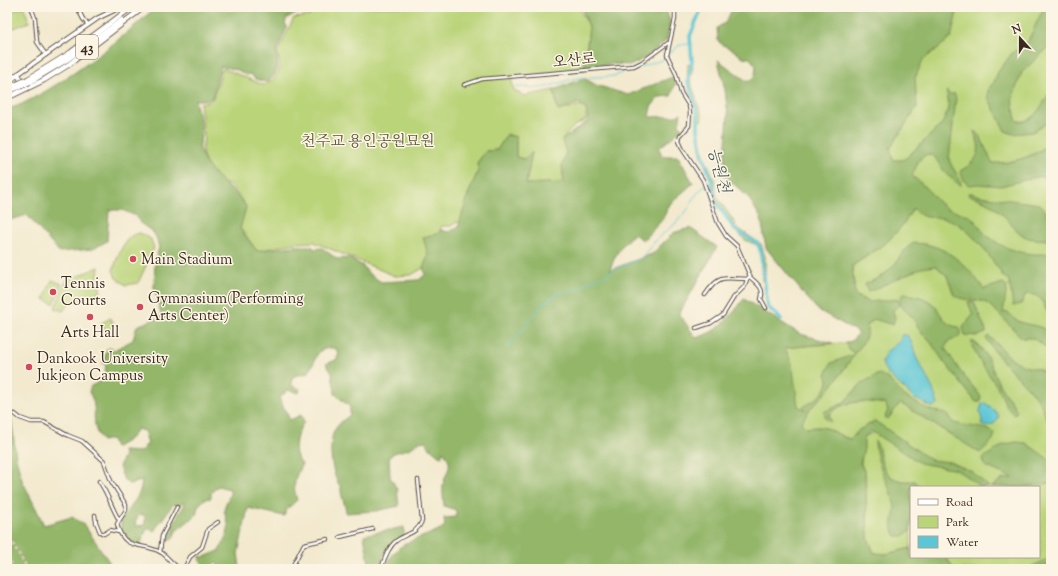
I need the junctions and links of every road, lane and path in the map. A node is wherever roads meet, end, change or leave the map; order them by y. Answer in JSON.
{"nodes":[{"id":1,"x":31,"y":7,"type":"edge"},
{"id":2,"x":77,"y":7,"type":"edge"},
{"id":3,"x":121,"y":7,"type":"edge"},
{"id":4,"x":132,"y":7,"type":"edge"},
{"id":5,"x":140,"y":7,"type":"edge"},
{"id":6,"x":144,"y":7,"type":"edge"},
{"id":7,"x":675,"y":7,"type":"edge"},
{"id":8,"x":89,"y":25,"type":"junction"},
{"id":9,"x":669,"y":42,"type":"junction"},
{"id":10,"x":46,"y":55,"type":"junction"},
{"id":11,"x":18,"y":74,"type":"junction"},
{"id":12,"x":7,"y":78,"type":"edge"},
{"id":13,"x":29,"y":80,"type":"junction"},
{"id":14,"x":7,"y":82,"type":"edge"},
{"id":15,"x":18,"y":85,"type":"junction"},
{"id":16,"x":464,"y":86,"type":"dead end"},
{"id":17,"x":7,"y":88,"type":"edge"},
{"id":18,"x":26,"y":90,"type":"junction"},
{"id":19,"x":7,"y":92,"type":"edge"},
{"id":20,"x":7,"y":98,"type":"edge"},
{"id":21,"x":749,"y":278,"type":"junction"},
{"id":22,"x":705,"y":295,"type":"dead end"},
{"id":23,"x":766,"y":308,"type":"dead end"},
{"id":24,"x":696,"y":328,"type":"dead end"},
{"id":25,"x":15,"y":414,"type":"dead end"},
{"id":26,"x":418,"y":480,"type":"dead end"},
{"id":27,"x":99,"y":481,"type":"dead end"},
{"id":28,"x":177,"y":507,"type":"dead end"},
{"id":29,"x":96,"y":515,"type":"dead end"},
{"id":30,"x":119,"y":521,"type":"junction"},
{"id":31,"x":218,"y":522,"type":"dead end"},
{"id":32,"x":374,"y":529,"type":"dead end"},
{"id":33,"x":120,"y":532,"type":"junction"},
{"id":34,"x":340,"y":537,"type":"dead end"},
{"id":35,"x":328,"y":539,"type":"dead end"},
{"id":36,"x":160,"y":552,"type":"junction"},
{"id":37,"x":183,"y":569,"type":"edge"},
{"id":38,"x":291,"y":569,"type":"edge"},
{"id":39,"x":381,"y":569,"type":"edge"}],
"edges":[{"from":1,"to":10,"type":"street"},
{"from":2,"to":8,"type":"street"},
{"from":3,"to":8,"type":"main road"},
{"from":4,"to":13,"type":"highway","number":"43"},
{"from":5,"to":13,"type":"highway","number":"43"},
{"from":6,"to":18,"type":"highway"},
{"from":7,"to":9,"type":"street"},
{"from":8,"to":10,"type":"main road"},
{"from":9,"to":16,"type":"street","name":"오산로"},
{"from":9,"to":21,"type":"street"},
{"from":10,"to":11,"type":"main road"},
{"from":11,"to":12,"type":"street"},
{"from":11,"to":14,"type":"highway"},
{"from":11,"to":18,"type":"highway"},
{"from":13,"to":15,"type":"highway","number":"43","bridge":true},
{"from":15,"to":17,"type":"highway","number":"43"},
{"from":15,"to":19,"type":"highway","number":"43"},
{"from":18,"to":20,"type":"highway"},
{"from":21,"to":22,"type":"street"},
{"from":21,"to":23,"type":"street"},
{"from":21,"to":24,"type":"street"},
{"from":25,"to":30,"type":"street"},
{"from":26,"to":39,"type":"street"},
{"from":27,"to":30,"type":"street"},
{"from":28,"to":36,"type":"street"},
{"from":29,"to":33,"type":"street"},
{"from":30,"to":33,"type":"street"},
{"from":31,"to":37,"type":"street"},
{"from":32,"to":34,"type":"street"},
{"from":33,"to":36,"type":"street"},
{"from":35,"to":38,"type":"street"},
{"from":36,"to":37,"type":"street"}]}
